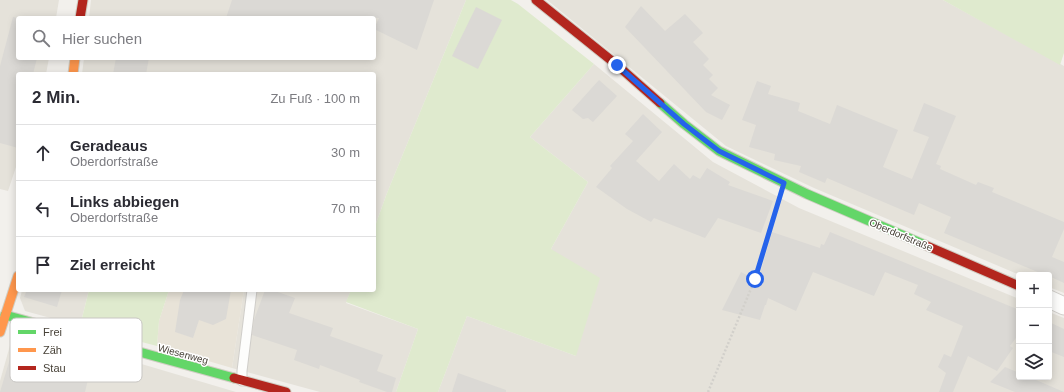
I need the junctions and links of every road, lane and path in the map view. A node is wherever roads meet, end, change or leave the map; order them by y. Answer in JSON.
{"nodes":[{"id":1,"x":83,"y":0,"type":"edge"},
{"id":2,"x":536,"y":0,"type":"edge"},
{"id":3,"x":80,"y":16,"type":"edge"},
{"id":4,"x":75,"y":60,"type":"edge"},
{"id":5,"x":73,"y":72,"type":"edge"},
{"id":6,"x":784,"y":183,"type":"junction"},
{"id":7,"x":16,"y":282,"type":"edge"},
{"id":8,"x":1016,"y":285,"type":"edge"},
{"id":9,"x":252,"y":292,"type":"edge"},
{"id":10,"x":1052,"y":300,"type":"edge"},
{"id":11,"x":1064,"y":306,"type":"edge"},
{"id":12,"x":5,"y":315,"type":"junction"},
{"id":13,"x":16,"y":318,"type":"edge"},
{"id":14,"x":0,"y":332,"type":"edge"},
{"id":15,"x":142,"y":354,"type":"edge"},
{"id":16,"x":242,"y":380,"type":"junction"},
{"id":17,"x":286,"y":392,"type":"edge"},
{"id":18,"x":708,"y":392,"type":"edge"}],
"edges":[{"from":1,"to":3,"type":"street"},
{"from":2,"to":6,"type":"street","name":"Oberdorfstraße"},
{"from":4,"to":5,"type":"street"},
{"from":6,"to":8,"type":"street","name":"Oberdorfstraße"},
{"from":6,"to":18,"type":"path"},
{"from":7,"to":12,"type":"street"},
{"from":9,"to":16,"type":"lane"},
{"from":10,"to":11,"type":"street"},
{"from":12,"to":13,"type":"street","name":"Wiesenweg"},
{"from":12,"to":14,"type":"street"},
{"from":15,"to":16,"type":"street","name":"Wiesenweg"},
{"from":16,"to":17,"type":"street","name":"Wiesenweg"}]}
